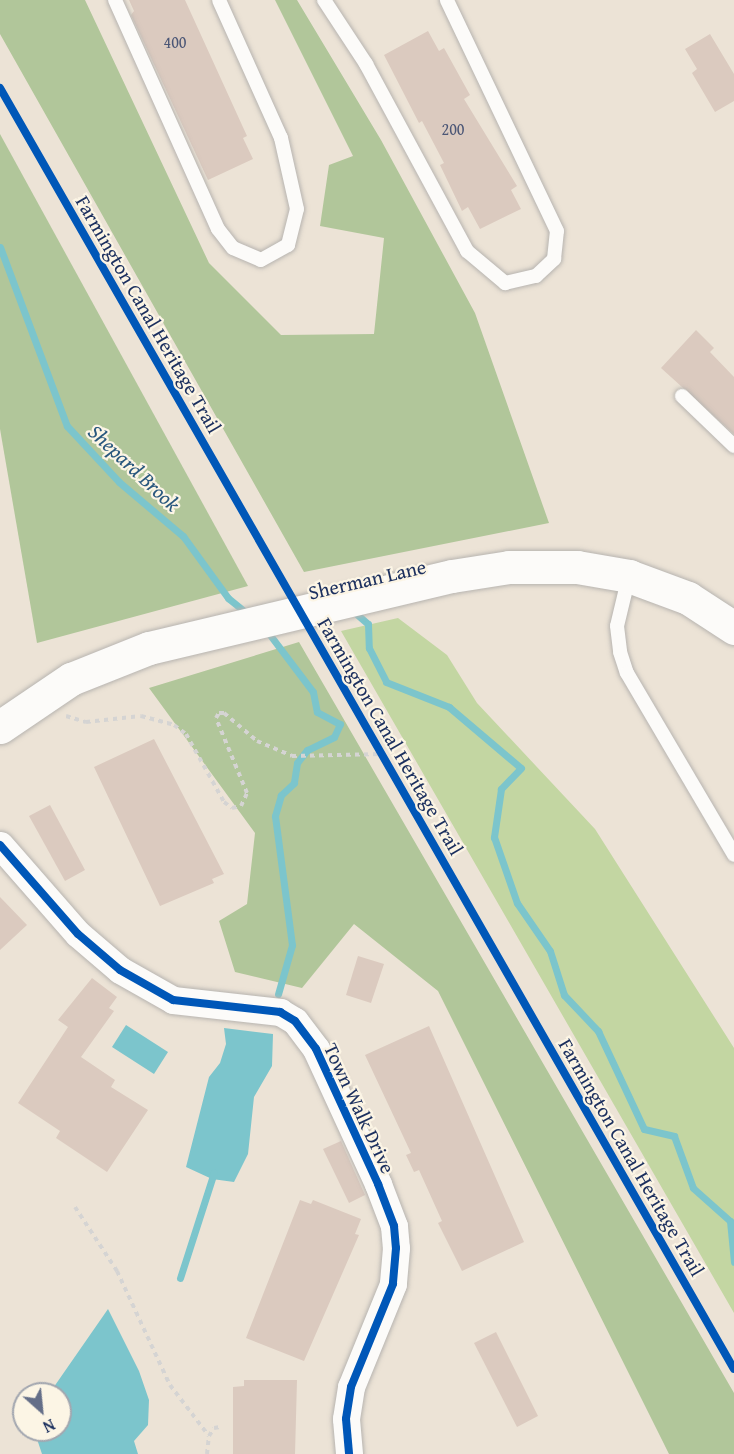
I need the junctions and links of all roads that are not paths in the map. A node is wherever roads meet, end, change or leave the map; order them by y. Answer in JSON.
{"nodes":[{"id":1,"x":116,"y":0,"type":"edge"},
{"id":2,"x":219,"y":0,"type":"edge"},
{"id":3,"x":324,"y":0,"type":"edge"},
{"id":4,"x":447,"y":0,"type":"edge"},
{"id":5,"x":682,"y":396,"type":"dead end"},
{"id":6,"x":734,"y":446,"type":"edge"},
{"id":7,"x":629,"y":576,"type":"junction"},
{"id":8,"x":734,"y":628,"type":"edge"},
{"id":9,"x":0,"y":727,"type":"edge"},
{"id":10,"x":0,"y":845,"type":"edge"},
{"id":11,"x":734,"y":855,"type":"edge"},
{"id":12,"x":349,"y":1454,"type":"edge"}],
"edges":[{"from":1,"to":2,"type":"lane"},
{"from":3,"to":4,"type":"lane"},
{"from":5,"to":6,"type":"lane"},
{"from":7,"to":8,"type":"street","name":"Sherman Lane"},
{"from":7,"to":9,"type":"street","name":"Sherman Lane"},
{"from":7,"to":11,"type":"lane"},
{"from":10,"to":12,"type":"street","name":"Town Walk Drive"}]}
